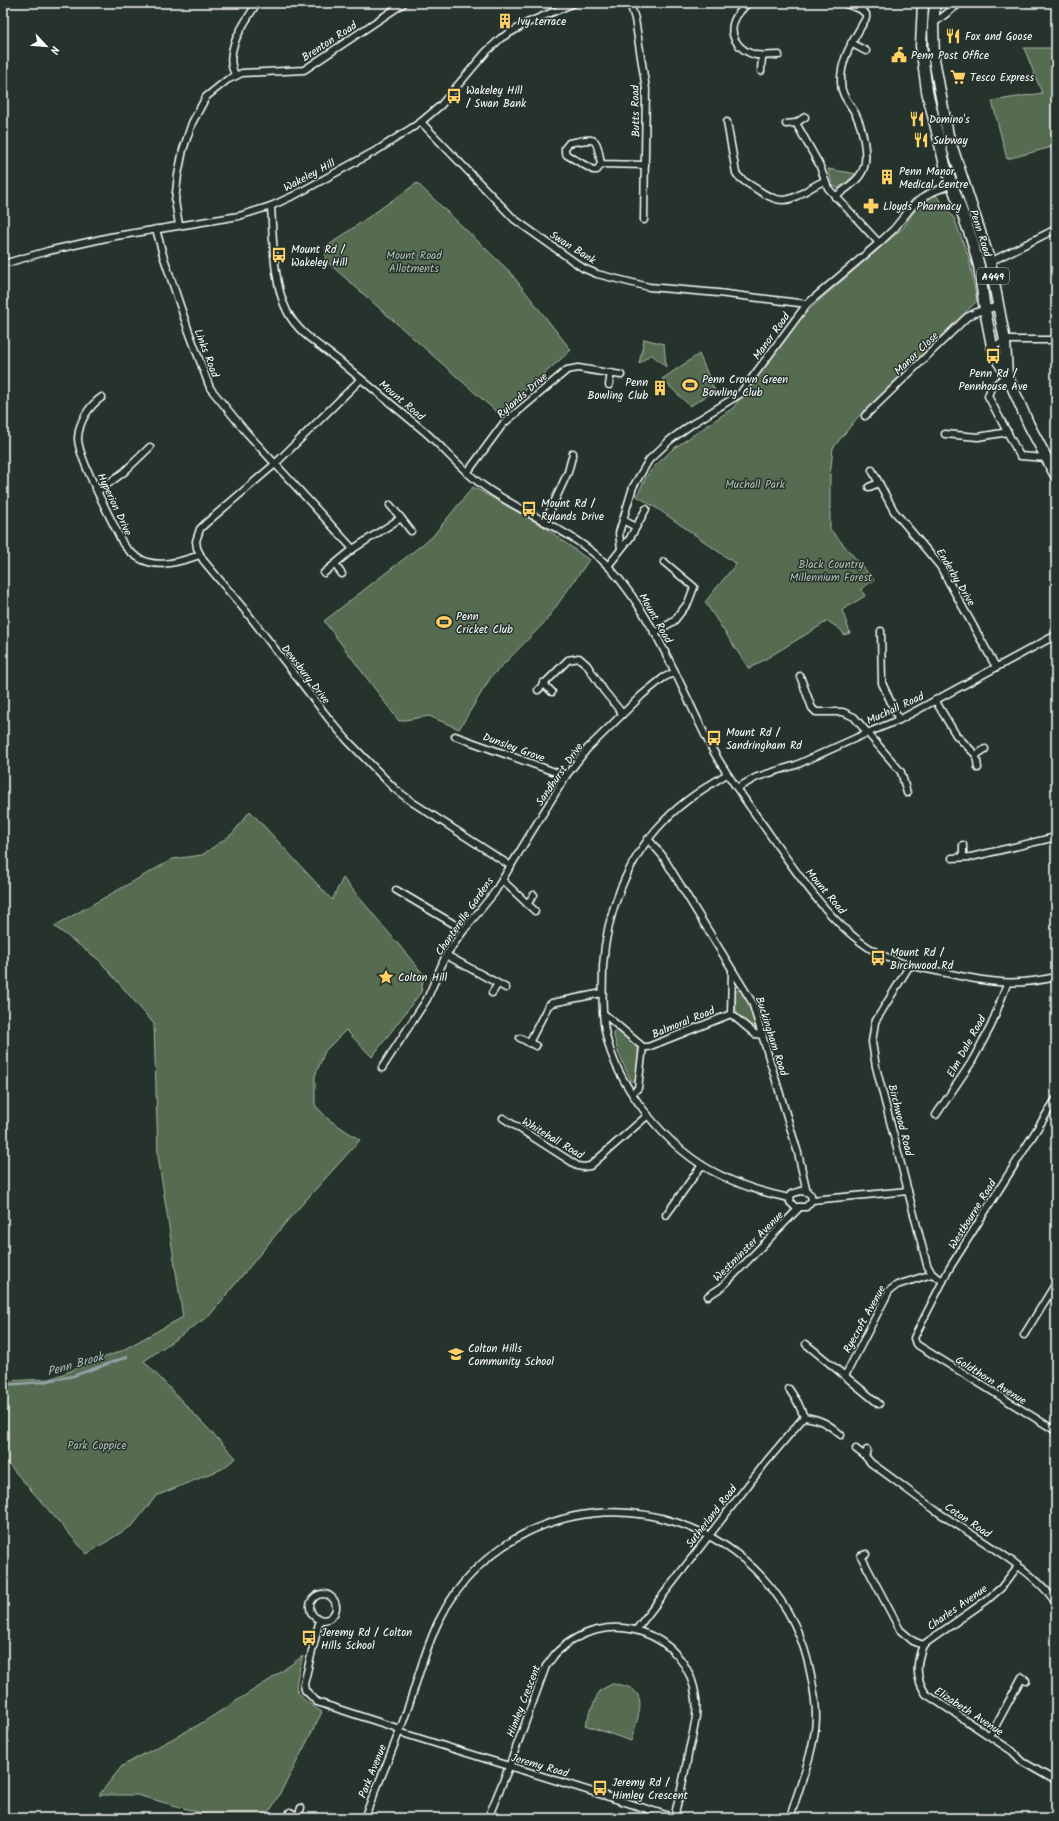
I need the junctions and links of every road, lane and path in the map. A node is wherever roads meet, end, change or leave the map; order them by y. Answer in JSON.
{"nodes":[{"id":1,"x":257,"y":3,"type":"edge"},
{"id":2,"x":404,"y":3,"type":"edge"},
{"id":3,"x":574,"y":3,"type":"edge"},
{"id":4,"x":630,"y":3,"type":"edge"},
{"id":5,"x":748,"y":3,"type":"edge"},
{"id":6,"x":924,"y":3,"type":"edge"},
{"id":7,"x":936,"y":3,"type":"edge"},
{"id":8,"x":960,"y":3,"type":"edge"},
{"id":9,"x":846,"y":4,"type":"edge"},
{"id":10,"x":933,"y":25,"type":"junction"},
{"id":11,"x":851,"y":43,"type":"junction"},
{"id":12,"x":866,"y":51,"type":"dead end"},
{"id":13,"x":779,"y":55,"type":"dead end"},
{"id":14,"x":762,"y":56,"type":"junction"},
{"id":15,"x":761,"y":71,"type":"dead end"},
{"id":16,"x":236,"y":76,"type":"junction"},
{"id":17,"x":805,"y":117,"type":"dead end"},
{"id":18,"x":421,"y":122,"type":"junction"},
{"id":19,"x":727,"y":122,"type":"dead end"},
{"id":20,"x":796,"y":123,"type":"junction"},
{"id":21,"x":786,"y":124,"type":"dead end"},
{"id":22,"x":601,"y":164,"type":"junction"},
{"id":23,"x":645,"y":165,"type":"junction"},
{"id":24,"x":824,"y":180,"type":"junction"},
{"id":25,"x":963,"y":180,"type":"junction"},
{"id":26,"x":952,"y":184,"type":"junction"},
{"id":27,"x":835,"y":197,"type":"junction"},
{"id":28,"x":271,"y":206,"type":"junction"},
{"id":29,"x":644,"y":220,"type":"dead end"},
{"id":30,"x":179,"y":225,"type":"junction"},
{"id":31,"x":156,"y":229,"type":"junction"},
{"id":32,"x":1056,"y":229,"type":"edge"},
{"id":33,"x":879,"y":243,"type":"junction"},
{"id":34,"x":990,"y":262,"type":"junction"},
{"id":35,"x":3,"y":264,"type":"edge"},
{"id":36,"x":807,"y":304,"type":"junction"},
{"id":37,"x":998,"y":306,"type":"junction"},
{"id":38,"x":985,"y":310,"type":"junction"},
{"id":39,"x":1056,"y":340,"type":"edge"},
{"id":40,"x":1006,"y":341,"type":"junction"},
{"id":41,"x":992,"y":346,"type":"junction"},
{"id":42,"x":611,"y":373,"type":"junction"},
{"id":43,"x":621,"y":375,"type":"dead end"},
{"id":44,"x":1007,"y":375,"type":"junction"},
{"id":45,"x":361,"y":379,"type":"junction"},
{"id":46,"x":609,"y":385,"type":"dead end"},
{"id":47,"x":102,"y":397,"type":"dead end"},
{"id":48,"x":865,"y":416,"type":"dead end"},
{"id":49,"x":1008,"y":432,"type":"junction"},
{"id":50,"x":945,"y":434,"type":"dead end"},
{"id":51,"x":150,"y":447,"type":"dead end"},
{"id":52,"x":573,"y":453,"type":"dead end"},
{"id":53,"x":1046,"y":458,"type":"junction"},
{"id":54,"x":275,"y":464,"type":"junction"},
{"id":55,"x":872,"y":470,"type":"dead end"},
{"id":56,"x":467,"y":473,"type":"junction"},
{"id":57,"x":1056,"y":476,"type":"edge"},
{"id":58,"x":879,"y":483,"type":"junction"},
{"id":59,"x":869,"y":487,"type":"dead end"},
{"id":60,"x":98,"y":491,"type":"junction"},
{"id":61,"x":390,"y":505,"type":"dead end"},
{"id":62,"x":646,"y":509,"type":"dead end"},
{"id":63,"x":401,"y":518,"type":"junction"},
{"id":64,"x":623,"y":520,"type":"junction"},
{"id":65,"x":545,"y":522,"type":"junction"},
{"id":66,"x":636,"y":527,"type":"junction"},
{"id":67,"x":411,"y":530,"type":"dead end"},
{"id":68,"x":353,"y":549,"type":"junction"},
{"id":69,"x":621,"y":549,"type":"junction"},
{"id":70,"x":200,"y":555,"type":"junction"},
{"id":71,"x":664,"y":562,"type":"dead end"},
{"id":72,"x":335,"y":565,"type":"junction"},
{"id":73,"x":608,"y":566,"type":"junction"},
{"id":74,"x":324,"y":573,"type":"dead end"},
{"id":75,"x":342,"y":574,"type":"dead end"},
{"id":76,"x":881,"y":631,"type":"dead end"},
{"id":77,"x":654,"y":633,"type":"junction"},
{"id":78,"x":1056,"y":635,"type":"edge"},
{"id":79,"x":996,"y":667,"type":"junction"},
{"id":80,"x":675,"y":672,"type":"junction"},
{"id":81,"x":800,"y":676,"type":"dead end"},
{"id":82,"x":543,"y":683,"type":"junction"},
{"id":83,"x":538,"y":690,"type":"dead end"},
{"id":84,"x":552,"y":692,"type":"dead end"},
{"id":85,"x":935,"y":700,"type":"junction"},
{"id":86,"x":622,"y":713,"type":"junction"},
{"id":87,"x":899,"y":720,"type":"junction"},
{"id":88,"x":867,"y":733,"type":"junction"},
{"id":89,"x":455,"y":736,"type":"dead end"},
{"id":90,"x":986,"y":749,"type":"dead end"},
{"id":91,"x":976,"y":755,"type":"junction"},
{"id":92,"x":978,"y":768,"type":"dead end"},
{"id":93,"x":726,"y":774,"type":"junction"},
{"id":94,"x":566,"y":776,"type":"junction"},
{"id":95,"x":737,"y":788,"type":"junction"},
{"id":96,"x":907,"y":794,"type":"dead end"},
{"id":97,"x":1056,"y":837,"type":"edge"},
{"id":98,"x":648,"y":839,"type":"junction"},
{"id":99,"x":963,"y":845,"type":"dead end"},
{"id":100,"x":963,"y":857,"type":"junction"},
{"id":101,"x":952,"y":858,"type":"dead end"},
{"id":102,"x":511,"y":866,"type":"junction"},
{"id":103,"x":502,"y":880,"type":"junction"},
{"id":104,"x":396,"y":890,"type":"dead end"},
{"id":105,"x":534,"y":895,"type":"dead end"},
{"id":106,"x":527,"y":904,"type":"junction"},
{"id":107,"x":535,"y":911,"type":"dead end"},
{"id":108,"x":464,"y":930,"type":"junction"},
{"id":109,"x":446,"y":955,"type":"junction"},
{"id":110,"x":910,"y":965,"type":"junction"},
{"id":111,"x":732,"y":970,"type":"junction"},
{"id":112,"x":1056,"y":977,"type":"edge"},
{"id":113,"x":498,"y":984,"type":"junction"},
{"id":114,"x":1007,"y":984,"type":"junction"},
{"id":115,"x":506,"y":988,"type":"dead end"},
{"id":116,"x":492,"y":993,"type":"dead end"},
{"id":117,"x":602,"y":993,"type":"junction"},
{"id":118,"x":603,"y":1013,"type":"junction"},
{"id":119,"x":731,"y":1014,"type":"junction"},
{"id":120,"x":763,"y":1035,"type":"junction"},
{"id":121,"x":520,"y":1038,"type":"dead end"},
{"id":122,"x":528,"y":1043,"type":"junction"},
{"id":123,"x":536,"y":1046,"type":"dead end"},
{"id":124,"x":643,"y":1047,"type":"junction"},
{"id":125,"x":382,"y":1068,"type":"dead end"},
{"id":126,"x":633,"y":1093,"type":"junction"},
{"id":127,"x":1056,"y":1099,"type":"edge"},
{"id":128,"x":648,"y":1115,"type":"junction"},
{"id":129,"x":936,"y":1115,"type":"dead end"},
{"id":130,"x":503,"y":1118,"type":"dead end"},
{"id":131,"x":702,"y":1165,"type":"junction"},
{"id":132,"x":908,"y":1191,"type":"junction"},
{"id":133,"x":807,"y":1192,"type":"junction"},
{"id":134,"x":789,"y":1198,"type":"junction"},
{"id":135,"x":812,"y":1200,"type":"junction"},
{"id":136,"x":800,"y":1207,"type":"junction"},
{"id":137,"x":666,"y":1215,"type":"dead end"},
{"id":138,"x":932,"y":1274,"type":"junction"},
{"id":139,"x":942,"y":1281,"type":"junction"},
{"id":140,"x":1056,"y":1283,"type":"edge"},
{"id":141,"x":708,"y":1296,"type":"dead end"},
{"id":142,"x":1024,"y":1335,"type":"dead end"},
{"id":143,"x":806,"y":1344,"type":"dead end"},
{"id":144,"x":916,"y":1344,"type":"joint"},
{"id":145,"x":844,"y":1376,"type":"junction"},
{"id":146,"x":789,"y":1389,"type":"dead end"},
{"id":147,"x":879,"y":1404,"type":"dead end"},
{"id":148,"x":804,"y":1417,"type":"junction"},
{"id":149,"x":1056,"y":1431,"type":"edge"},
{"id":150,"x":841,"y":1435,"type":"dead end"},
{"id":151,"x":856,"y":1449,"type":"dead end"},
{"id":152,"x":709,"y":1535,"type":"junction"},
{"id":153,"x":860,"y":1556,"type":"dead end"},
{"id":154,"x":1018,"y":1566,"type":"junction"},
{"id":155,"x":1056,"y":1604,"type":"edge"},
{"id":156,"x":320,"y":1619,"type":"junction"},
{"id":157,"x":636,"y":1630,"type":"junction"},
{"id":158,"x":922,"y":1645,"type":"junction"},
{"id":159,"x":1021,"y":1677,"type":"dead end"},
{"id":160,"x":400,"y":1731,"type":"junction"},
{"id":161,"x":990,"y":1736,"type":"junction"},
{"id":162,"x":509,"y":1767,"type":"junction"},
{"id":163,"x":1056,"y":1781,"type":"edge"},
{"id":164,"x":301,"y":1808,"type":"dead end"},
{"id":165,"x":290,"y":1812,"type":"dead end"},
{"id":166,"x":297,"y":1817,"type":"edge"},
{"id":167,"x":364,"y":1818,"type":"edge"},
{"id":168,"x":488,"y":1818,"type":"edge"},
{"id":169,"x":675,"y":1818,"type":"edge"},
{"id":170,"x":790,"y":1818,"type":"edge"}],
"edges":[{"from":1,"to":16,"type":"street"},
{"from":2,"to":16,"type":"street","name":"Brenton Road"},
{"from":3,"to":18,"type":"street","name":"Wakeley Hill"},
{"from":4,"to":23,"type":"street","name":"Butts Road"},
{"from":5,"to":14,"type":"street"},
{"from":6,"to":26,"type":"highway","name":"Penn Road","number":"A449"},
{"from":7,"to":10,"type":"highway","name":"Penn Road","number":"A449"},
{"from":8,"to":10,"type":"street"},
{"from":9,"to":11,"type":"street"},
{"from":10,"to":25,"type":"highway","name":"Penn Road","number":"A449"},
{"from":11,"to":12,"type":"street"},
{"from":11,"to":27,"type":"street"},
{"from":13,"to":14,"type":"street"},
{"from":14,"to":15,"type":"street"},
{"from":16,"to":30,"type":"street","name":"Brenton Road"},
{"from":17,"to":20,"type":"street"},
{"from":18,"to":28,"type":"street","name":"Wakeley Hill"},
{"from":18,"to":36,"type":"street","name":"Swan Bank"},
{"from":19,"to":24,"type":"street"},
{"from":20,"to":21,"type":"street"},
{"from":20,"to":24,"type":"street"},
{"from":22,"to":22,"type":"street"},
{"from":22,"to":23,"type":"street"},
{"from":23,"to":29,"type":"street","name":"Butts Road"},
{"from":24,"to":27,"type":"street"},
{"from":25,"to":26,"type":"street","name":"Manor Road"},
{"from":25,"to":34,"type":"highway","name":"Penn Road","number":"A449"},
{"from":26,"to":33,"type":"street","name":"Manor Road"},
{"from":26,"to":38,"type":"highway","name":"Penn Road","number":"A449"},
{"from":27,"to":33,"type":"street"},
{"from":28,"to":30,"type":"street","name":"Wakeley Hill"},
{"from":28,"to":45,"type":"street","name":"Mount Road"},
{"from":30,"to":31,"type":"street","name":"Wakeley Hill"},
{"from":31,"to":35,"type":"street","name":"Wakeley Hill"},
{"from":31,"to":54,"type":"street","name":"Links Road"},
{"from":32,"to":34,"type":"street"},
{"from":33,"to":36,"type":"street","name":"Manor Road"},
{"from":34,"to":37,"type":"highway","name":"Penn Road","number":"A449"},
{"from":36,"to":64,"type":"street","name":"Manor Road"},
{"from":37,"to":38,"type":"street","name":"Manor Close"},
{"from":37,"to":40,"type":"highway","name":"Penn Road","number":"A449"},
{"from":38,"to":41,"type":"highway","name":"Penn Road","number":"A449"},
{"from":38,"to":48,"type":"street","name":"Manor Close"},
{"from":39,"to":40,"type":"street"},
{"from":40,"to":41,"type":"street"},
{"from":40,"to":44,"type":"highway","name":"Penn Road","number":"A449"},
{"from":41,"to":44,"type":"highway","name":"Penn Road","number":"A449"},
{"from":42,"to":43,"type":"street","name":"Rylands Drive"},
{"from":42,"to":46,"type":"street"},
{"from":42,"to":56,"type":"street","name":"Rylands Drive"},
{"from":44,"to":49,"type":"street"},
{"from":44,"to":53,"type":"highway","name":"Penn Road","number":"A449"},
{"from":45,"to":54,"type":"street"},
{"from":45,"to":56,"type":"street","name":"Mount Road"},
{"from":47,"to":60,"type":"street","name":"Hyperion Drive"},
{"from":49,"to":50,"type":"street"},
{"from":49,"to":53,"type":"street"},
{"from":51,"to":60,"type":"street"},
{"from":52,"to":65,"type":"street"},
{"from":53,"to":57,"type":"highway","name":"Penn Road","number":"A449"},
{"from":54,"to":68,"type":"street","name":"Links Road"},
{"from":54,"to":70,"type":"street"},
{"from":55,"to":58,"type":"street","name":"Enderby Drive"},
{"from":56,"to":65,"type":"street","name":"Mount Road"},
{"from":58,"to":59,"type":"street"},
{"from":58,"to":79,"type":"street","name":"Enderby Drive"},
{"from":60,"to":70,"type":"street","name":"Hyperion Drive"},
{"from":61,"to":63,"type":"street"},
{"from":62,"to":66,"type":"street"},
{"from":63,"to":67,"type":"street"},
{"from":63,"to":68,"type":"street"},
{"from":64,"to":66,"type":"street"},
{"from":64,"to":69,"type":"street","name":"Manor Road"},
{"from":65,"to":73,"type":"street","name":"Mount Road"},
{"from":66,"to":69,"type":"street"},
{"from":68,"to":72,"type":"street"},
{"from":69,"to":73,"type":"street"},
{"from":70,"to":102,"type":"street","name":"Dewsbury Drive"},
{"from":71,"to":77,"type":"street"},
{"from":72,"to":74,"type":"street"},
{"from":72,"to":75,"type":"street"},
{"from":73,"to":77,"type":"street","name":"Mount Road"},
{"from":76,"to":87,"type":"street"},
{"from":77,"to":80,"type":"street","name":"Mount Road"},
{"from":78,"to":79,"type":"street","name":"Muchall Road"},
{"from":79,"to":85,"type":"street","name":"Muchall Road"},
{"from":80,"to":86,"type":"street","name":"Sandhurst Drive"},
{"from":80,"to":93,"type":"street","name":"Mount Road"},
{"from":81,"to":88,"type":"street"},
{"from":82,"to":83,"type":"street"},
{"from":82,"to":84,"type":"street"},
{"from":82,"to":86,"type":"street"},
{"from":85,"to":87,"type":"street","name":"Muchall Road"},
{"from":85,"to":91,"type":"street"},
{"from":86,"to":94,"type":"street","name":"Sandhurst Drive"},
{"from":87,"to":88,"type":"street","name":"Muchall Road"},
{"from":88,"to":95,"type":"street","name":"Muchall Road"},
{"from":88,"to":96,"type":"street"},
{"from":89,"to":94,"type":"street","name":"Dunsley Grove"},
{"from":90,"to":91,"type":"street"},
{"from":91,"to":92,"type":"street"},
{"from":93,"to":95,"type":"street","name":"Mount Road"},
{"from":93,"to":98,"type":"street"},
{"from":94,"to":102,"type":"street","name":"Sandhurst Drive"},
{"from":95,"to":110,"type":"street","name":"Mount Road"},
{"from":97,"to":100,"type":"street"},
{"from":98,"to":111,"type":"street","name":"Buckingham Road"},
{"from":98,"to":117,"type":"street"},
{"from":99,"to":100,"type":"street"},
{"from":100,"to":101,"type":"street"},
{"from":102,"to":103,"type":"street","name":"Sandhurst Drive"},
{"from":103,"to":106,"type":"street"},
{"from":103,"to":108,"type":"street","name":"Chanterelle Gardens"},
{"from":104,"to":108,"type":"street"},
{"from":105,"to":106,"type":"street"},
{"from":106,"to":107,"type":"street"},
{"from":108,"to":109,"type":"street","name":"Chanterelle Gardens"},
{"from":109,"to":113,"type":"street"},
{"from":109,"to":125,"type":"street","name":"Chanterelle Gardens"},
{"from":110,"to":114,"type":"street","name":"Mount Road"},
{"from":110,"to":132,"type":"street","name":"Birchwood Road"},
{"from":111,"to":119,"type":"street","name":"Balmoral Road"},
{"from":111,"to":120,"type":"street","name":"Buckingham Road"},
{"from":112,"to":114,"type":"street","name":"Mount Road"},
{"from":113,"to":115,"type":"street"},
{"from":113,"to":116,"type":"street"},
{"from":114,"to":129,"type":"street","name":"Elm Dale Road"},
{"from":117,"to":118,"type":"street"},
{"from":117,"to":122,"type":"street"},
{"from":118,"to":124,"type":"street","name":"Balmoral Road"},
{"from":118,"to":126,"type":"street"},
{"from":119,"to":120,"type":"street","name":"Balmoral Road"},
{"from":119,"to":124,"type":"street","name":"Balmoral Road"},
{"from":120,"to":133,"type":"street","name":"Buckingham Road"},
{"from":121,"to":122,"type":"street"},
{"from":122,"to":123,"type":"street"},
{"from":124,"to":126,"type":"street","name":"Balmoral Road"},
{"from":126,"to":128,"type":"street"},
{"from":127,"to":139,"type":"street","name":"Westbourne Road"},
{"from":128,"to":130,"type":"street","name":"Whitehall Road"},
{"from":128,"to":131,"type":"street"},
{"from":131,"to":134,"type":"street"},
{"from":131,"to":137,"type":"street"},
{"from":132,"to":135,"type":"street"},
{"from":132,"to":138,"type":"street","name":"Birchwood Road"},
{"from":133,"to":134,"type":"street"},
{"from":133,"to":135,"type":"street"},
{"from":134,"to":136,"type":"street"},
{"from":135,"to":136,"type":"street"},
{"from":136,"to":141,"type":"street","name":"Westminster Avenue"},
{"from":138,"to":139,"type":"street"},
{"from":138,"to":145,"type":"street","name":"Ryecroft Avenue"},
{"from":139,"to":144,"type":"street","name":"Westbourne Road"},
{"from":140,"to":142,"type":"street"},
{"from":143,"to":145,"type":"street"},
{"from":144,"to":149,"type":"street","name":"Goldthorn Avenue"},
{"from":145,"to":147,"type":"street"},
{"from":146,"to":148,"type":"street"},
{"from":148,"to":150,"type":"street"},
{"from":148,"to":152,"type":"street","name":"Sutherland Road"},
{"from":151,"to":154,"type":"street","name":"Coton Road"},
{"from":152,"to":157,"type":"street","name":"Sutherland Road"},
{"from":152,"to":160,"type":"street","name":"Park Avenue"},
{"from":152,"to":170,"type":"street","name":"Park Avenue"},
{"from":153,"to":158,"type":"street"},
{"from":154,"to":155,"type":"street","name":"Coton Road"},
{"from":154,"to":158,"type":"street","name":"Charles Avenue"},
{"from":156,"to":156,"type":"street"},
{"from":156,"to":160,"type":"street","name":"Jeremy Road"},
{"from":157,"to":162,"type":"street","name":"Himley Crescent"},
{"from":157,"to":169,"type":"street","name":"Himley Crescent"},
{"from":158,"to":161,"type":"street","name":"Elizabeth Avenue"},
{"from":159,"to":161,"type":"street"},
{"from":160,"to":162,"type":"street","name":"Jeremy Road"},
{"from":160,"to":167,"type":"street","name":"Park Avenue"},
{"from":161,"to":163,"type":"street","name":"Elizabeth Avenue"},
{"from":162,"to":168,"type":"street","name":"Himley Crescent"},
{"from":162,"to":169,"type":"street","name":"Jeremy Road"},
{"from":164,"to":166,"type":"street"},
{"from":165,"to":166,"type":"street"}]}
